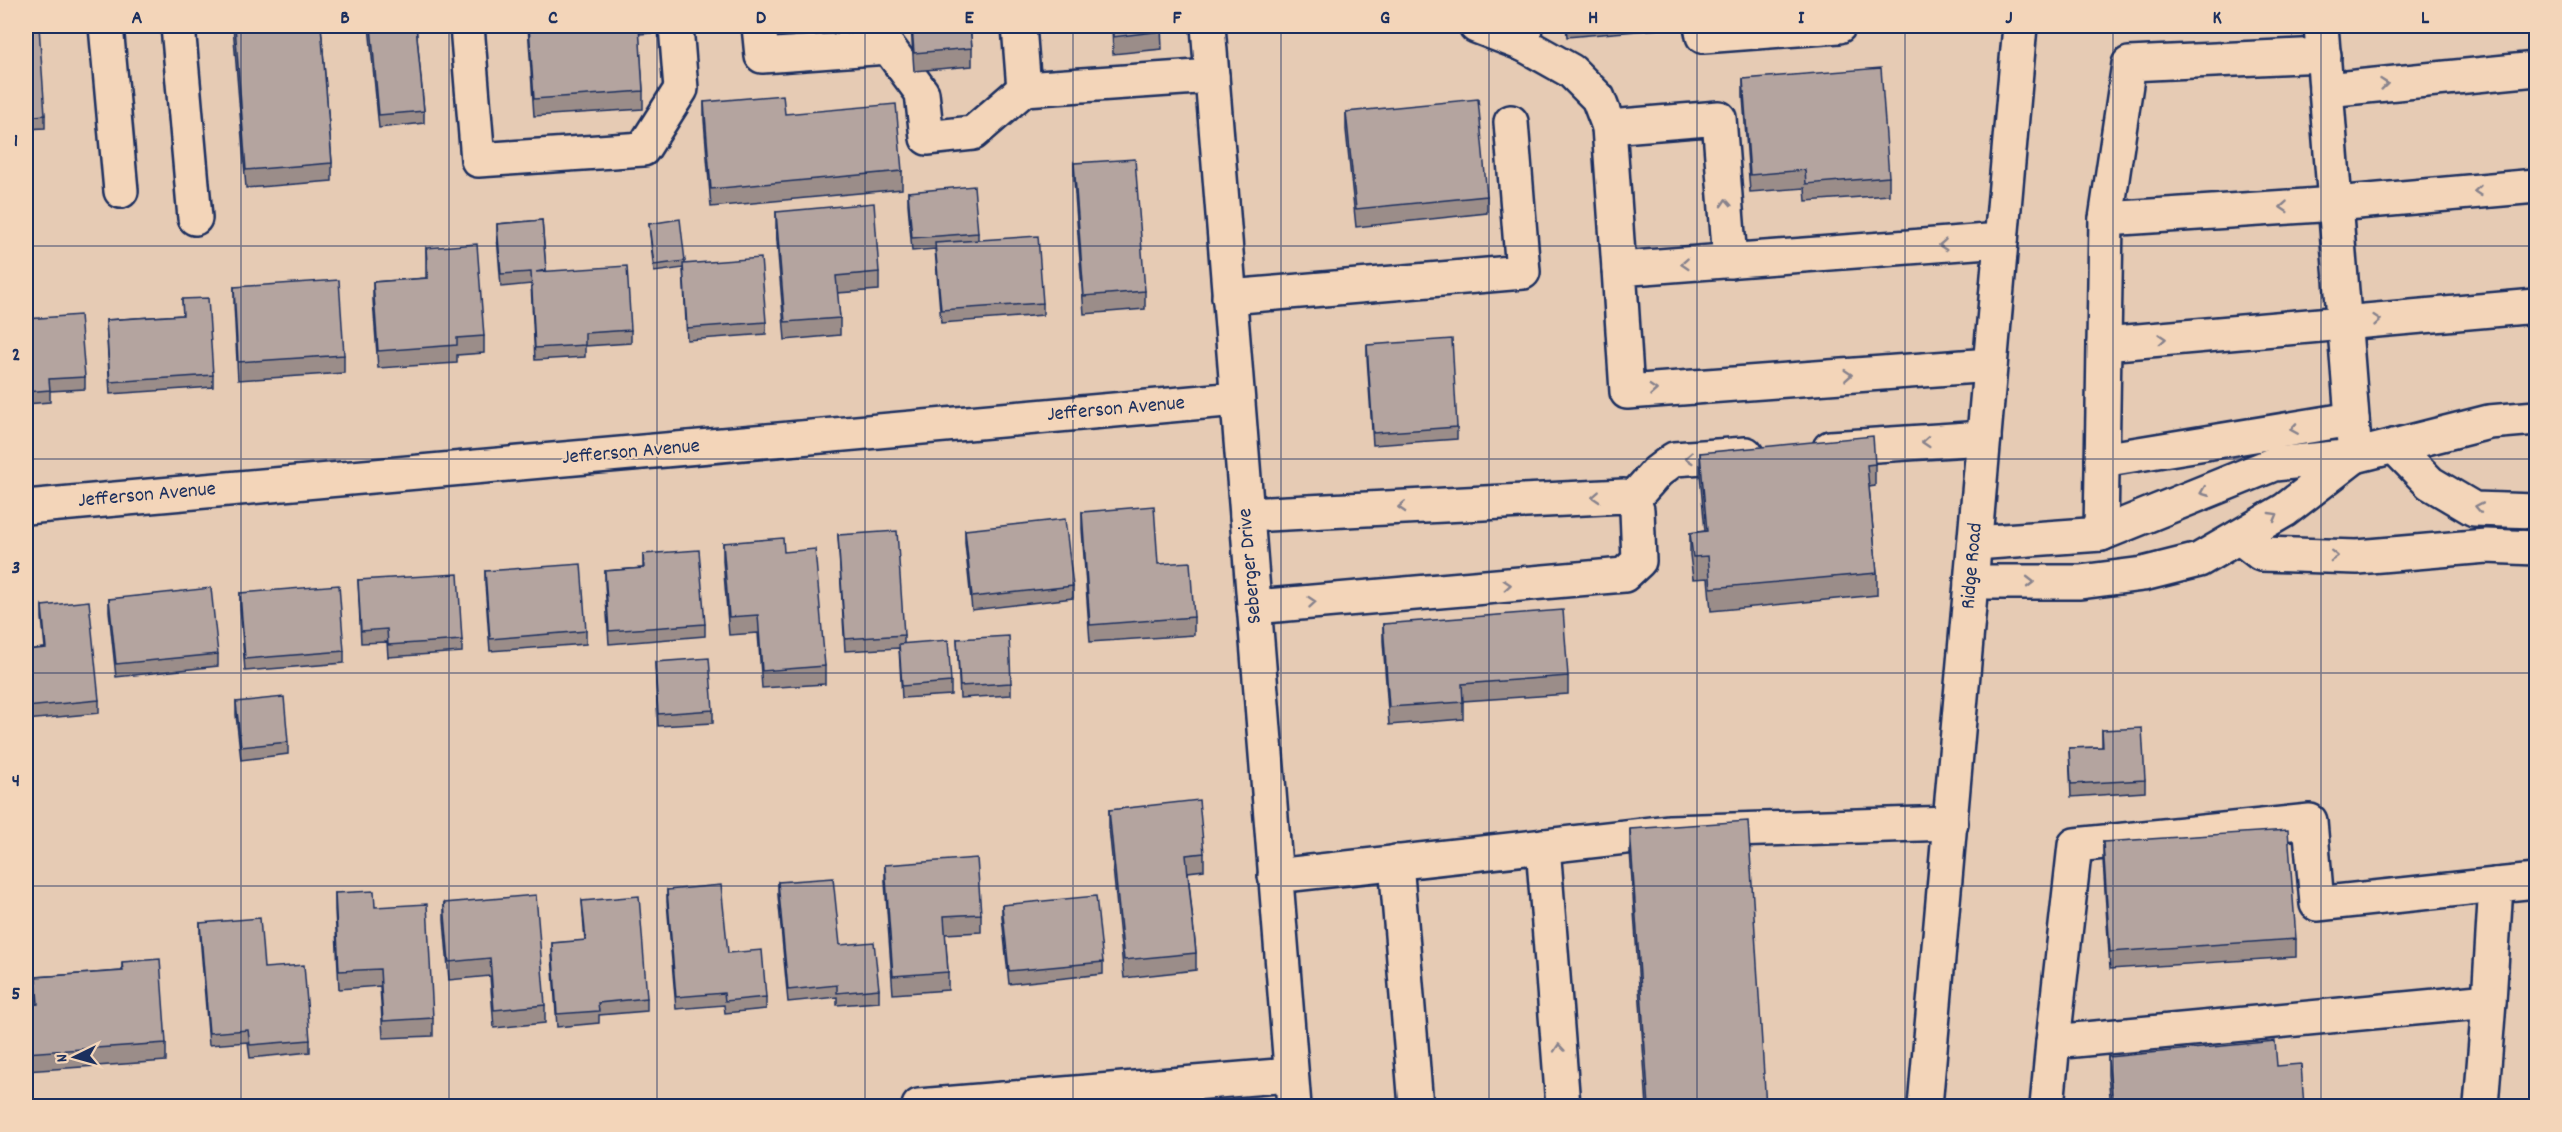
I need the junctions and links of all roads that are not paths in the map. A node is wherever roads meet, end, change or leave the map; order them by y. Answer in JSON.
{"nodes":[{"id":1,"x":106,"y":26,"type":"edge"},
{"id":2,"x":178,"y":26,"type":"edge"},
{"id":3,"x":467,"y":26,"type":"edge"},
{"id":4,"x":676,"y":26,"type":"edge"},
{"id":5,"x":759,"y":26,"type":"edge"},
{"id":6,"x":1019,"y":26,"type":"edge"},
{"id":7,"x":1208,"y":26,"type":"edge"},
{"id":8,"x":1476,"y":26,"type":"edge"},
{"id":9,"x":1701,"y":26,"type":"edge"},
{"id":10,"x":1839,"y":26,"type":"edge"},
{"id":11,"x":2020,"y":26,"type":"edge"},
{"id":12,"x":1764,"y":28,"type":"edge"},
{"id":13,"x":1524,"y":35,"type":"edge"},
{"id":14,"x":2322,"y":40,"type":"edge"},
{"id":15,"x":2536,"y":69,"type":"edge"},
{"id":16,"x":1212,"y":76,"type":"junction"},
{"id":17,"x":1024,"y":89,"type":"junction"},
{"id":18,"x":2326,"y":90,"type":"junction"},
{"id":19,"x":1511,"y":122,"type":"dead end"},
{"id":20,"x":1609,"y":127,"type":"junction"},
{"id":21,"x":2536,"y":186,"type":"edge"},
{"id":22,"x":121,"y":191,"type":"dead end"},
{"id":23,"x":2335,"y":204,"type":"junction"},
{"id":24,"x":195,"y":218,"type":"dead end"},
{"id":25,"x":2106,"y":219,"type":"junction"},
{"id":26,"x":2001,"y":240,"type":"junction"},
{"id":27,"x":1730,"y":261,"type":"junction"},
{"id":28,"x":1619,"y":269,"type":"junction"},
{"id":29,"x":1229,"y":297,"type":"junction"},
{"id":30,"x":2536,"y":306,"type":"edge"},
{"id":31,"x":2344,"y":323,"type":"junction"},
{"id":32,"x":2104,"y":344,"type":"junction"},
{"id":33,"x":1990,"y":365,"type":"junction"},
{"id":34,"x":1237,"y":399,"type":"junction"},
{"id":35,"x":2536,"y":418,"type":"edge"},
{"id":36,"x":2352,"y":419,"type":"junction"},
{"id":37,"x":1984,"y":438,"type":"junction"},
{"id":38,"x":2394,"y":446,"type":"junction"},
{"id":39,"x":2355,"y":456,"type":"junction"},
{"id":40,"x":2102,"y":460,"type":"junction"},
{"id":41,"x":1632,"y":500,"type":"junction"},
{"id":42,"x":26,"y":507,"type":"edge"},
{"id":43,"x":2536,"y":511,"type":"edge"},
{"id":44,"x":1247,"y":515,"type":"junction"},
{"id":45,"x":2101,"y":534,"type":"junction"},
{"id":46,"x":2239,"y":537,"type":"junction"},
{"id":47,"x":1975,"y":543,"type":"junction"},
{"id":48,"x":2536,"y":548,"type":"edge"},
{"id":49,"x":1971,"y":582,"type":"junction"},
{"id":50,"x":1254,"y":607,"type":"junction"},
{"id":51,"x":1951,"y":823,"type":"junction"},
{"id":52,"x":1543,"y":846,"type":"junction"},
{"id":53,"x":1396,"y":862,"type":"junction"},
{"id":54,"x":1275,"y":876,"type":"junction"},
{"id":55,"x":2536,"y":881,"type":"edge"},
{"id":56,"x":2496,"y":885,"type":"junction"},
{"id":57,"x":2489,"y":1001,"type":"junction"},
{"id":58,"x":2053,"y":1042,"type":"junction"},
{"id":59,"x":1292,"y":1091,"type":"edge"},
{"id":60,"x":918,"y":1107,"type":"edge"},
{"id":61,"x":1416,"y":1107,"type":"edge"},
{"id":62,"x":1563,"y":1107,"type":"edge"},
{"id":63,"x":1926,"y":1107,"type":"edge"},
{"id":64,"x":2047,"y":1107,"type":"edge"},
{"id":65,"x":2481,"y":1107,"type":"edge"}],
"edges":[{"from":1,"to":22,"type":"street"},
{"from":2,"to":24,"type":"street"},
{"from":3,"to":4,"type":"street"},
{"from":5,"to":17,"type":"street"},
{"from":6,"to":17,"type":"street"},
{"from":7,"to":16,"type":"street","name":"Seberger Drive"},
{"from":8,"to":13,"type":"street"},
{"from":9,"to":12,"type":"street"},
{"from":10,"to":12,"type":"street"},
{"from":11,"to":26,"type":"street","name":"Ridge Road"},
{"from":13,"to":20,"type":"street"},
{"from":14,"to":18,"type":"street"},
{"from":14,"to":25,"type":"street"},
{"from":18,"to":15,"type":"street","one_way":true},
{"from":16,"to":17,"type":"street"},
{"from":16,"to":29,"type":"street","name":"Seberger Drive"},
{"from":18,"to":23,"type":"street"},
{"from":19,"to":29,"type":"street"},
{"from":27,"to":20,"type":"street","one_way":true},
{"from":20,"to":28,"type":"street"},
{"from":21,"to":23,"type":"street","one_way":true},
{"from":23,"to":25,"type":"street","one_way":true},
{"from":23,"to":31,"type":"street"},
{"from":25,"to":32,"type":"street"},
{"from":26,"to":27,"type":"street","one_way":true},
{"from":26,"to":33,"type":"street","name":"Ridge Road"},
{"from":27,"to":28,"type":"street","one_way":true},
{"from":28,"to":33,"type":"street","one_way":true},
{"from":29,"to":34,"type":"street","name":"Seberger Drive"},
{"from":31,"to":30,"type":"street","one_way":true},
{"from":32,"to":31,"type":"street","one_way":true},
{"from":31,"to":36,"type":"street"},
{"from":32,"to":40,"type":"street"},
{"from":33,"to":37,"type":"street","name":"Ridge Road"},
{"from":34,"to":42,"type":"street","name":"Jefferson Avenue"},
{"from":34,"to":44,"type":"street","name":"Seberger Drive"},
{"from":35,"to":38,"type":"street"},
{"from":36,"to":39,"type":"street"},
{"from":36,"to":40,"type":"street","one_way":true},
{"from":37,"to":41,"type":"street","one_way":true},
{"from":37,"to":47,"type":"street","name":"Ridge Road"},
{"from":38,"to":39,"type":"street"},
{"from":43,"to":38,"type":"street","one_way":true},
{"from":39,"to":45,"type":"street","one_way":true},
{"from":46,"to":39,"type":"street","one_way":true},
{"from":40,"to":45,"type":"street"},
{"from":41,"to":44,"type":"street","one_way":true},
{"from":50,"to":41,"type":"street","one_way":true},
{"from":44,"to":50,"type":"street","name":"Seberger Drive"},
{"from":45,"to":47,"type":"street"},
{"from":46,"to":48,"type":"street","one_way":true},
{"from":49,"to":46,"type":"street","one_way":true},
{"from":47,"to":49,"type":"street","name":"Ridge Road"},
{"from":49,"to":51,"type":"street","name":"Ridge Road"},
{"from":50,"to":54,"type":"street","name":"Seberger Drive"},
{"from":51,"to":52,"type":"street"},
{"from":51,"to":63,"type":"street","name":"Ridge Road"},
{"from":52,"to":53,"type":"street"},
{"from":62,"to":52,"type":"street","one_way":true},
{"from":53,"to":54,"type":"street"},
{"from":53,"to":61,"type":"street"},
{"from":54,"to":59,"type":"street","name":"Seberger Drive"},
{"from":55,"to":56,"type":"street"},
{"from":56,"to":57,"type":"street"},
{"from":56,"to":58,"type":"street"},
{"from":57,"to":58,"type":"street"},
{"from":57,"to":65,"type":"street"},
{"from":58,"to":64,"type":"street"},
{"from":59,"to":60,"type":"street"}]}
